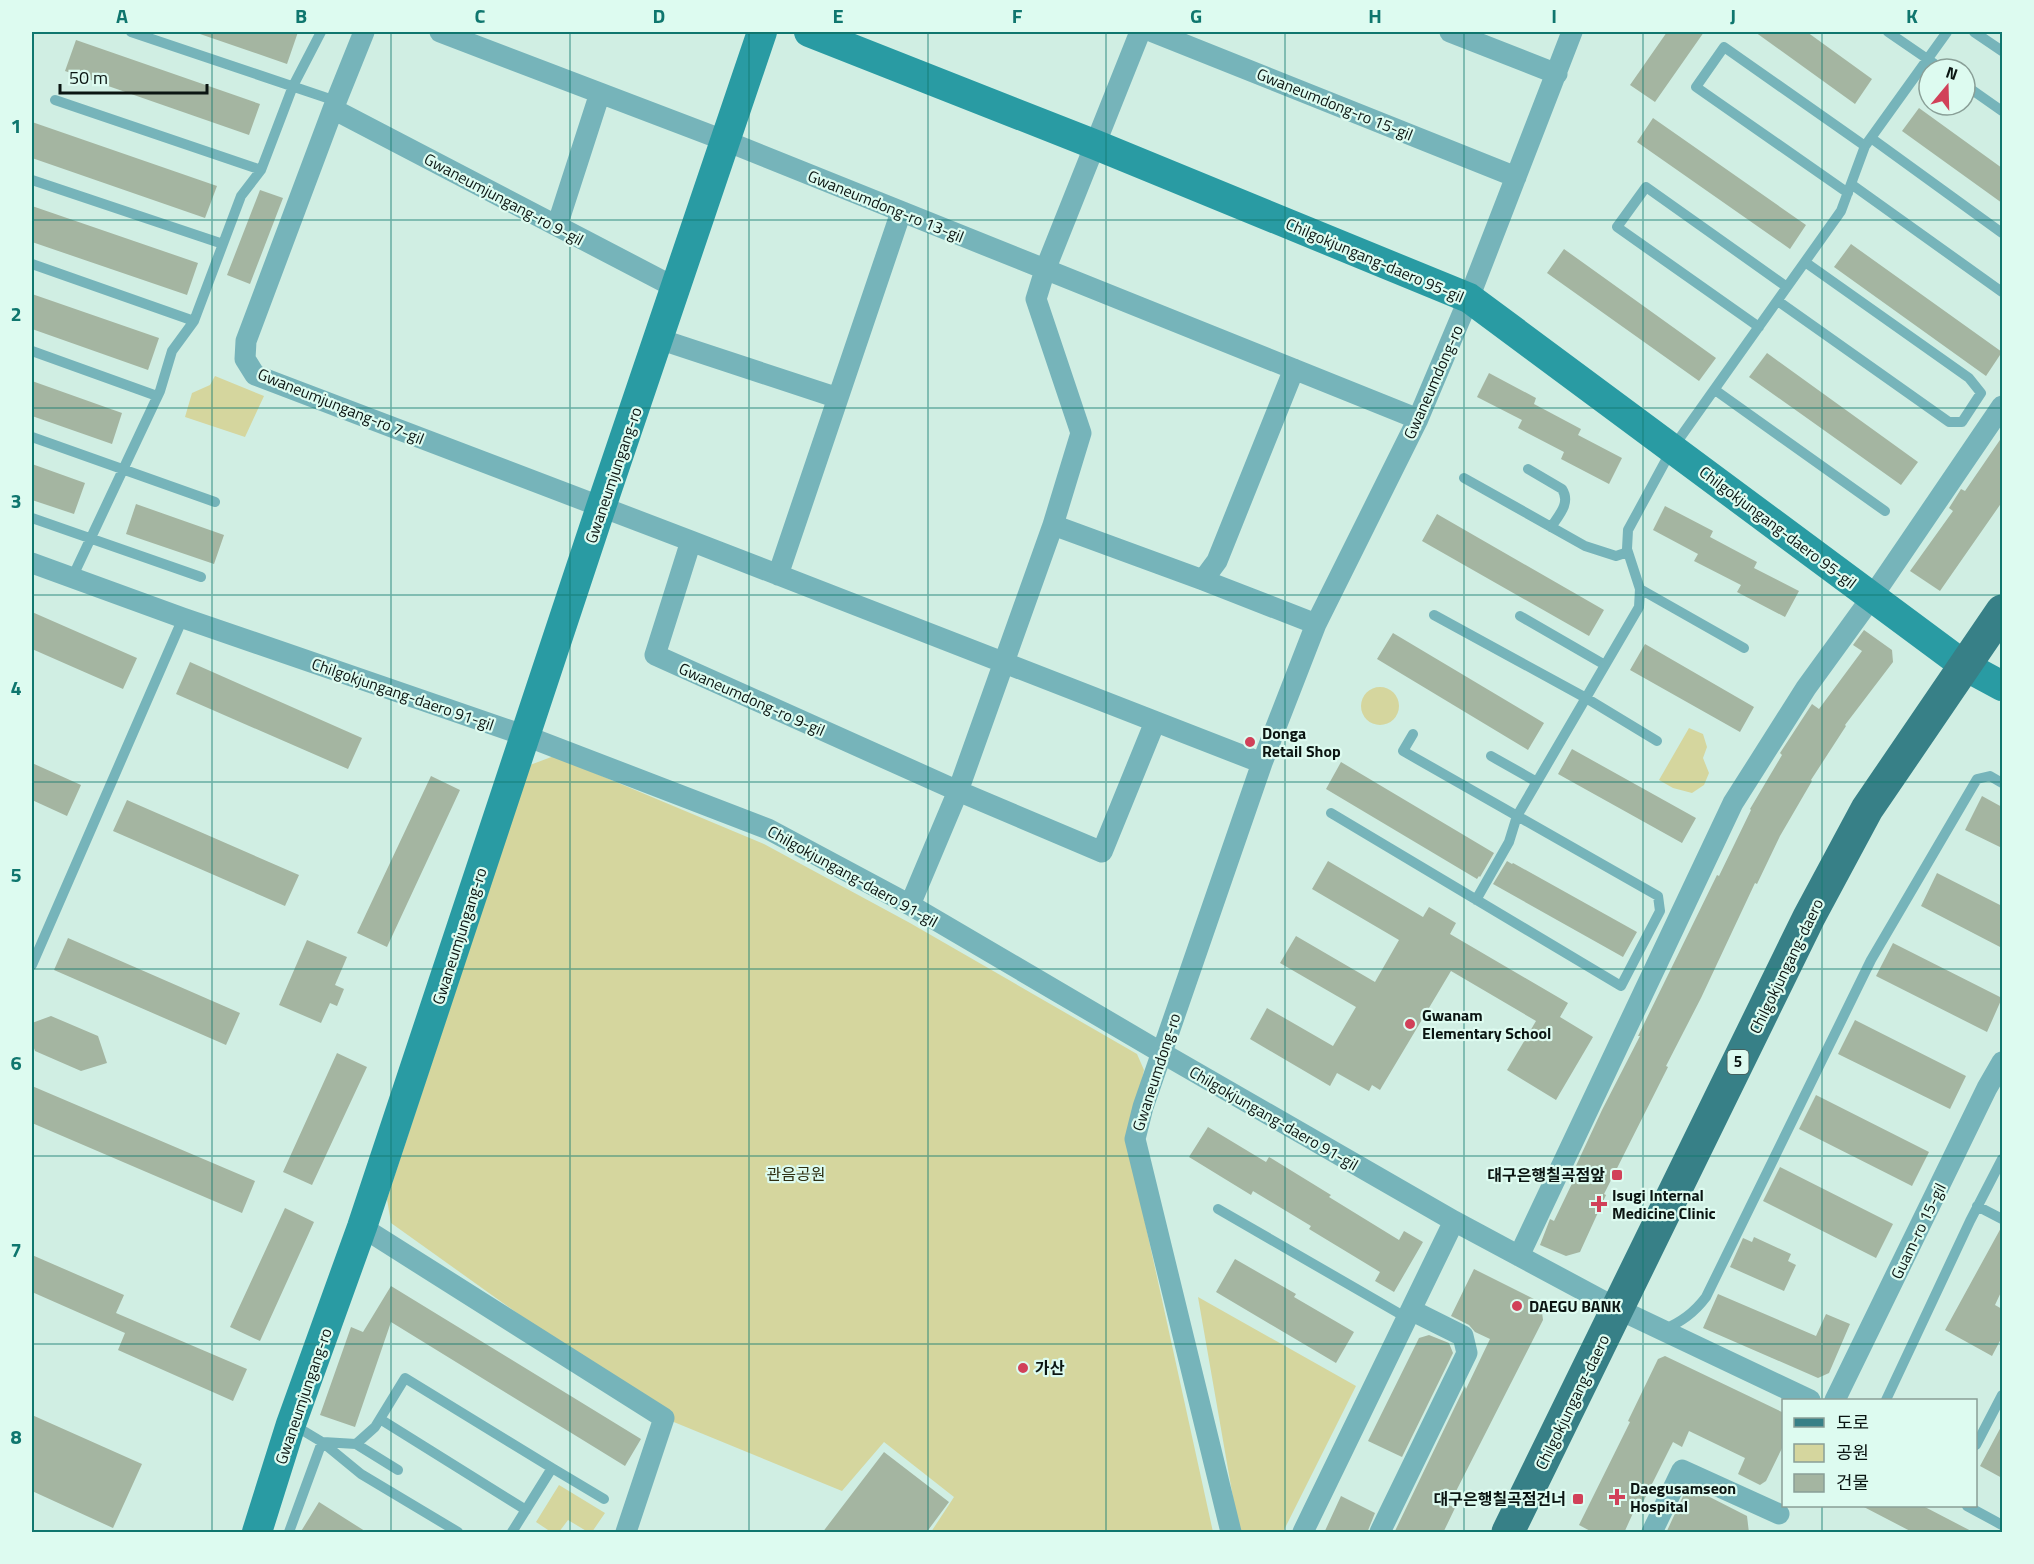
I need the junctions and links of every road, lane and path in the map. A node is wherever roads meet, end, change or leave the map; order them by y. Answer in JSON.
{"nodes":[{"id":1,"x":131,"y":32,"type":"edge"},
{"id":2,"x":321,"y":32,"type":"edge"},
{"id":3,"x":364,"y":32,"type":"edge"},
{"id":4,"x":440,"y":32,"type":"edge"},
{"id":5,"x":762,"y":32,"type":"edge"},
{"id":6,"x":809,"y":32,"type":"edge"},
{"id":7,"x":1140,"y":32,"type":"edge"},
{"id":8,"x":1153,"y":32,"type":"edge"},
{"id":9,"x":1450,"y":32,"type":"edge"},
{"id":10,"x":1572,"y":32,"type":"edge"},
{"id":11,"x":1888,"y":32,"type":"edge"},
{"id":12,"x":1947,"y":32,"type":"edge"},
{"id":13,"x":1974,"y":32,"type":"edge"},
{"id":14,"x":2002,"y":51,"type":"edge"},
{"id":15,"x":1925,"y":57,"type":"edge"},
{"id":16,"x":1929,"y":57,"type":"edge"},
{"id":17,"x":1557,"y":74,"type":"junction"},
{"id":18,"x":1917,"y":74,"type":"edge"},
{"id":19,"x":293,"y":86,"type":"junction"},
{"id":20,"x":600,"y":93,"type":"junction"},
{"id":21,"x":1977,"y":93,"type":"edge"},
{"id":22,"x":55,"y":100,"type":"dead end"},
{"id":23,"x":334,"y":105,"type":"junction"},
{"id":24,"x":2002,"y":111,"type":"edge"},
{"id":25,"x":726,"y":141,"type":"junction"},
{"id":26,"x":1868,"y":142,"type":"junction"},
{"id":27,"x":1096,"y":145,"type":"junction"},
{"id":28,"x":261,"y":170,"type":"junction"},
{"id":29,"x":1516,"y":177,"type":"junction"},
{"id":30,"x":32,"y":180,"type":"edge"},
{"id":31,"x":1850,"y":189,"type":"junction"},
{"id":32,"x":901,"y":212,"type":"junction"},
{"id":33,"x":557,"y":226,"type":"junction"},
{"id":34,"x":2002,"y":232,"type":"edge"},
{"id":35,"x":223,"y":244,"type":"junction"},
{"id":36,"x":1805,"y":262,"type":"junction"},
{"id":37,"x":32,"y":264,"type":"edge"},
{"id":38,"x":1045,"y":270,"type":"junction"},
{"id":39,"x":1787,"y":287,"type":"junction"},
{"id":40,"x":676,"y":288,"type":"junction"},
{"id":41,"x":2002,"y":292,"type":"edge"},
{"id":42,"x":1469,"y":298,"type":"junction"},
{"id":43,"x":1778,"y":301,"type":"junction"},
{"id":44,"x":194,"y":321,"type":"junction"},
{"id":45,"x":1760,"y":327,"type":"junction"},
{"id":46,"x":659,"y":339,"type":"junction"},
{"id":47,"x":32,"y":351,"type":"edge"},
{"id":48,"x":1294,"y":369,"type":"junction"},
{"id":49,"x":1715,"y":390,"type":"junction"},
{"id":50,"x":157,"y":396,"type":"junction"},
{"id":51,"x":838,"y":398,"type":"junction"},
{"id":52,"x":2002,"y":406,"type":"edge"},
{"id":53,"x":1418,"y":419,"type":"junction"},
{"id":54,"x":32,"y":437,"type":"edge"},
{"id":55,"x":1672,"y":449,"type":"junction"},
{"id":56,"x":1528,"y":469,"type":"dead end"},
{"id":57,"x":123,"y":470,"type":"junction"},
{"id":58,"x":1464,"y":478,"type":"dead end"},
{"id":59,"x":215,"y":502,"type":"dead end"},
{"id":60,"x":602,"y":507,"type":"junction"},
{"id":61,"x":1885,"y":511,"type":"dead end"},
{"id":62,"x":32,"y":518,"type":"edge"},
{"id":63,"x":1053,"y":525,"type":"junction"},
{"id":64,"x":1551,"y":527,"type":"junction"},
{"id":65,"x":91,"y":539,"type":"junction"},
{"id":66,"x":691,"y":541,"type":"junction"},
{"id":67,"x":1628,"y":552,"type":"junction"},
{"id":68,"x":32,"y":563,"type":"edge"},
{"id":69,"x":778,"y":575,"type":"junction"},
{"id":70,"x":201,"y":577,"type":"dead end"},
{"id":71,"x":72,"y":578,"type":"junction"},
{"id":72,"x":1203,"y":580,"type":"junction"},
{"id":73,"x":1640,"y":589,"type":"junction"},
{"id":74,"x":1872,"y":597,"type":"junction"},
{"id":75,"x":2002,"y":611,"type":"edge"},
{"id":76,"x":1434,"y":615,"type":"dead end"},
{"id":77,"x":1520,"y":616,"type":"dead end"},
{"id":78,"x":183,"y":618,"type":"junction"},
{"id":79,"x":1316,"y":624,"type":"junction"},
{"id":80,"x":1744,"y":648,"type":"dead end"},
{"id":81,"x":1003,"y":663,"type":"junction"},
{"id":82,"x":1605,"y":665,"type":"junction"},
{"id":83,"x":1965,"y":666,"type":"junction"},
{"id":84,"x":2002,"y":686,"type":"edge"},
{"id":85,"x":1586,"y":698,"type":"junction"},
{"id":86,"x":1155,"y":722,"type":"junction"},
{"id":87,"x":1413,"y":734,"type":"dead end"},
{"id":88,"x":526,"y":736,"type":"junction"},
{"id":89,"x":1657,"y":741,"type":"dead end"},
{"id":90,"x":1491,"y":756,"type":"dead end"},
{"id":91,"x":1262,"y":763,"type":"junction"},
{"id":92,"x":1537,"y":782,"type":"junction"},
{"id":93,"x":2002,"y":783,"type":"edge"},
{"id":94,"x":958,"y":792,"type":"junction"},
{"id":95,"x":1331,"y":813,"type":"dead end"},
{"id":96,"x":1517,"y":816,"type":"junction"},
{"id":97,"x":1476,"y":900,"type":"junction"},
{"id":98,"x":910,"y":905,"type":"junction"},
{"id":99,"x":32,"y":965,"type":"edge"},
{"id":100,"x":1162,"y":1053,"type":"junction"},
{"id":101,"x":2002,"y":1062,"type":"edge"},
{"id":102,"x":2002,"y":1159,"type":"edge"},
{"id":103,"x":1977,"y":1206,"type":"junction"},
{"id":104,"x":1218,"y":1209,"type":"dead end"},
{"id":105,"x":2002,"y":1219,"type":"edge"},
{"id":106,"x":1454,"y":1221,"type":"junction"},
{"id":107,"x":362,"y":1227,"type":"junction"},
{"id":108,"x":1519,"y":1256,"type":"junction"},
{"id":109,"x":1618,"y":1309,"type":"junction"},
{"id":110,"x":1409,"y":1314,"type":"junction"},
{"id":111,"x":1663,"y":1330,"type":"junction"},
{"id":112,"x":1806,"y":1399,"type":"edge"},
{"id":113,"x":1836,"y":1399,"type":"edge"},
{"id":114,"x":1887,"y":1399,"type":"edge"},
{"id":115,"x":2001,"y":1402,"type":"edge"},
{"id":116,"x":380,"y":1419,"type":"junction"},
{"id":117,"x":291,"y":1424,"type":"junction"},
{"id":118,"x":322,"y":1442,"type":"junction"},
{"id":119,"x":1977,"y":1443,"type":"edge"},
{"id":120,"x":356,"y":1444,"type":"junction"},
{"id":121,"x":552,"y":1468,"type":"junction"},
{"id":122,"x":398,"y":1470,"type":"dead end"},
{"id":123,"x":604,"y":1499,"type":"dead end"},
{"id":124,"x":1969,"y":1507,"type":"edge"},
{"id":125,"x":526,"y":1510,"type":"junction"},
{"id":126,"x":1777,"y":1517,"type":"edge"},
{"id":127,"x":2002,"y":1525,"type":"edge"},
{"id":128,"x":257,"y":1533,"type":"edge"},
{"id":129,"x":289,"y":1533,"type":"edge"},
{"id":130,"x":458,"y":1533,"type":"edge"},
{"id":131,"x":512,"y":1533,"type":"edge"},
{"id":132,"x":626,"y":1533,"type":"edge"},
{"id":133,"x":1231,"y":1533,"type":"edge"},
{"id":134,"x":1303,"y":1533,"type":"edge"},
{"id":135,"x":1380,"y":1533,"type":"edge"},
{"id":136,"x":1508,"y":1533,"type":"edge"},
{"id":137,"x":1653,"y":1533,"type":"edge"}],
"edges":[{"from":1,"to":19,"type":"lane"},
{"from":2,"to":19,"type":"lane"},
{"from":3,"to":23,"type":"street","name":"Gwaneumjungang-ro 7-gil"},
{"from":4,"to":20,"type":"street"},
{"from":5,"to":25,"type":"main road","name":"Gwaneumjungang-ro"},
{"from":6,"to":27,"type":"main road","name":"Chilgokjungang-daero 95-gil"},
{"from":7,"to":27,"type":"street"},
{"from":8,"to":29,"type":"street","name":"Gwaneumdong-ro 15-gil"},
{"from":9,"to":17,"type":"street"},
{"from":10,"to":17,"type":"street","name":"Gwaneumdong-ro"},
{"from":11,"to":15,"type":"lane"},
{"from":12,"to":16,"type":"lane"},
{"from":13,"to":14,"type":"lane"},
{"from":17,"to":29,"type":"street","name":"Gwaneumdong-ro"},
{"from":18,"to":26,"type":"lane"},
{"from":19,"to":23,"type":"lane"},
{"from":19,"to":28,"type":"lane"},
{"from":20,"to":25,"type":"street","name":"Gwaneumdong-ro 13-gil"},
{"from":20,"to":33,"type":"street"},
{"from":21,"to":24,"type":"lane"},
{"from":22,"to":28,"type":"lane"},
{"from":23,"to":33,"type":"street","name":"Gwaneumjungang-ro 9-gil"},
{"from":23,"to":60,"type":"street","name":"Gwaneumjungang-ro 7-gil"},
{"from":25,"to":32,"type":"street","name":"Gwaneumdong-ro 13-gil"},
{"from":25,"to":40,"type":"main road","name":"Gwaneumjungang-ro"},
{"from":26,"to":31,"type":"lane"},
{"from":26,"to":31,"type":"lane"},
{"from":26,"to":34,"type":"lane"},
{"from":27,"to":38,"type":"street"},
{"from":27,"to":42,"type":"main road","name":"Chilgokjungang-daero 95-gil"},
{"from":28,"to":35,"type":"lane"},
{"from":29,"to":42,"type":"street","name":"Gwaneumdong-ro"},
{"from":30,"to":35,"type":"lane"},
{"from":31,"to":36,"type":"lane"},
{"from":31,"to":41,"type":"lane"},
{"from":32,"to":38,"type":"street","name":"Gwaneumdong-ro 13-gil"},
{"from":32,"to":51,"type":"street"},
{"from":33,"to":40,"type":"street","name":"Gwaneumjungang-ro 9-gil"},
{"from":35,"to":44,"type":"lane"},
{"from":36,"to":39,"type":"lane"},
{"from":36,"to":43,"type":"lane"},
{"from":37,"to":44,"type":"lane"},
{"from":38,"to":48,"type":"street","name":"Gwaneumdong-ro 13-gil"},
{"from":38,"to":63,"type":"street"},
{"from":39,"to":43,"type":"lane"},
{"from":39,"to":45,"type":"lane"},
{"from":40,"to":46,"type":"main road","name":"Gwaneumjungang-ro"},
{"from":42,"to":53,"type":"street","name":"Gwaneumdong-ro"},
{"from":42,"to":55,"type":"main road","name":"Chilgokjungang-daero 95-gil"},
{"from":43,"to":45,"type":"lane"},
{"from":44,"to":50,"type":"lane"},
{"from":45,"to":49,"type":"lane"},
{"from":46,"to":51,"type":"street"},
{"from":46,"to":60,"type":"main road","name":"Gwaneumjungang-ro"},
{"from":47,"to":50,"type":"lane"},
{"from":48,"to":53,"type":"street","name":"Gwaneumdong-ro 13-gil"},
{"from":48,"to":72,"type":"street"},
{"from":49,"to":55,"type":"lane"},
{"from":49,"to":61,"type":"lane"},
{"from":50,"to":57,"type":"lane"},
{"from":51,"to":69,"type":"street"},
{"from":52,"to":74,"type":"street"},
{"from":53,"to":79,"type":"street","name":"Gwaneumdong-ro"},
{"from":54,"to":57,"type":"lane"},
{"from":55,"to":67,"type":"lane"},
{"from":55,"to":74,"type":"main road","name":"Chilgokjungang-daero 95-gil"},
{"from":56,"to":64,"type":"lane"},
{"from":57,"to":59,"type":"lane"},
{"from":57,"to":65,"type":"lane"},
{"from":58,"to":64,"type":"lane"},
{"from":60,"to":66,"type":"street"},
{"from":60,"to":88,"type":"main road","name":"Gwaneumjungang-ro"},
{"from":62,"to":65,"type":"lane"},
{"from":63,"to":72,"type":"street"},
{"from":63,"to":81,"type":"street"},
{"from":64,"to":67,"type":"lane"},
{"from":65,"to":70,"type":"lane"},
{"from":65,"to":71,"type":"lane"},
{"from":66,"to":69,"type":"street"},
{"from":66,"to":94,"type":"street","name":"Gwaneumdong-ro 9-gil"},
{"from":67,"to":73,"type":"lane"},
{"from":68,"to":71,"type":"street","name":"Chilgokjungang-daero 91-gil"},
{"from":69,"to":81,"type":"street"},
{"from":71,"to":78,"type":"street","name":"Chilgokjungang-daero 91-gil"},
{"from":72,"to":79,"type":"street"},
{"from":73,"to":80,"type":"lane"},
{"from":73,"to":82,"type":"lane"},
{"from":74,"to":83,"type":"main road","name":"Chilgokjungang-daero 95-gil"},
{"from":74,"to":108,"type":"street"},
{"from":75,"to":83,"type":"main road","name":"Chilgokjungang-daero","number":"5"},
{"from":76,"to":85,"type":"lane"},
{"from":77,"to":82,"type":"lane"},
{"from":78,"to":88,"type":"street","name":"Chilgokjungang-daero 91-gil"},
{"from":78,"to":99,"type":"lane"},
{"from":79,"to":91,"type":"street","name":"Gwaneumdong-ro"},
{"from":81,"to":86,"type":"street"},
{"from":81,"to":94,"type":"street"},
{"from":82,"to":85,"type":"lane"},
{"from":83,"to":84,"type":"main road","name":"Chilgokjungang-daero 95-gil"},
{"from":83,"to":109,"type":"main road","name":"Chilgokjungang-daero","number":"5"},
{"from":85,"to":89,"type":"lane"},
{"from":85,"to":92,"type":"lane"},
{"from":86,"to":91,"type":"street"},
{"from":86,"to":94,"type":"street","name":"Gwaneumdong-ro 9-gil"},
{"from":87,"to":96,"type":"lane"},
{"from":88,"to":98,"type":"street","name":"Chilgokjungang-daero 91-gil"},
{"from":88,"to":107,"type":"main road","name":"Gwaneumjungang-ro"},
{"from":90,"to":92,"type":"lane"},
{"from":91,"to":100,"type":"street","name":"Gwaneumdong-ro"},
{"from":92,"to":96,"type":"lane"},
{"from":93,"to":111,"type":"lane"},
{"from":94,"to":98,"type":"street"},
{"from":95,"to":97,"type":"lane"},
{"from":96,"to":97,"type":"lane"},
{"from":96,"to":97,"type":"lane"},
{"from":98,"to":100,"type":"street","name":"Chilgokjungang-daero 91-gil"},
{"from":100,"to":106,"type":"street","name":"Chilgokjungang-daero 91-gil"},
{"from":100,"to":133,"type":"street","name":"Gwaneumdong-ro"},
{"from":101,"to":113,"type":"street","name":"Guam-ro 15-gil"},
{"from":102,"to":103,"type":"lane"},
{"from":103,"to":105,"type":"lane"},
{"from":103,"to":114,"type":"lane"},
{"from":104,"to":110,"type":"lane"},
{"from":106,"to":108,"type":"street","name":"Chilgokjungang-daero 91-gil"},
{"from":106,"to":110,"type":"street"},
{"from":107,"to":117,"type":"main road","name":"Gwaneumjungang-ro"},
{"from":107,"to":132,"type":"street"},
{"from":108,"to":109,"type":"street","name":"Chilgokjungang-daero 91-gil"},
{"from":109,"to":111,"type":"street","name":"Chilgokjungang-daero 91-gil"},
{"from":109,"to":136,"type":"main road","name":"Chilgokjungang-daero","number":"5"},
{"from":110,"to":134,"type":"street"},
{"from":110,"to":135,"type":"street"},
{"from":111,"to":112,"type":"street","name":"Chilgokjungang-daero 91-gil"},
{"from":115,"to":119,"type":"lane"},
{"from":116,"to":120,"type":"lane"},
{"from":116,"to":121,"type":"lane"},
{"from":116,"to":125,"type":"lane"},
{"from":117,"to":118,"type":"lane"},
{"from":117,"to":128,"type":"main road","name":"Gwaneumjungang-ro"},
{"from":118,"to":120,"type":"lane"},
{"from":118,"to":129,"type":"lane"},
{"from":118,"to":130,"type":"lane"},
{"from":120,"to":122,"type":"lane"},
{"from":121,"to":123,"type":"lane"},
{"from":121,"to":125,"type":"lane"},
{"from":124,"to":127,"type":"lane"},
{"from":125,"to":131,"type":"lane"},
{"from":126,"to":137,"type":"street"}]}
